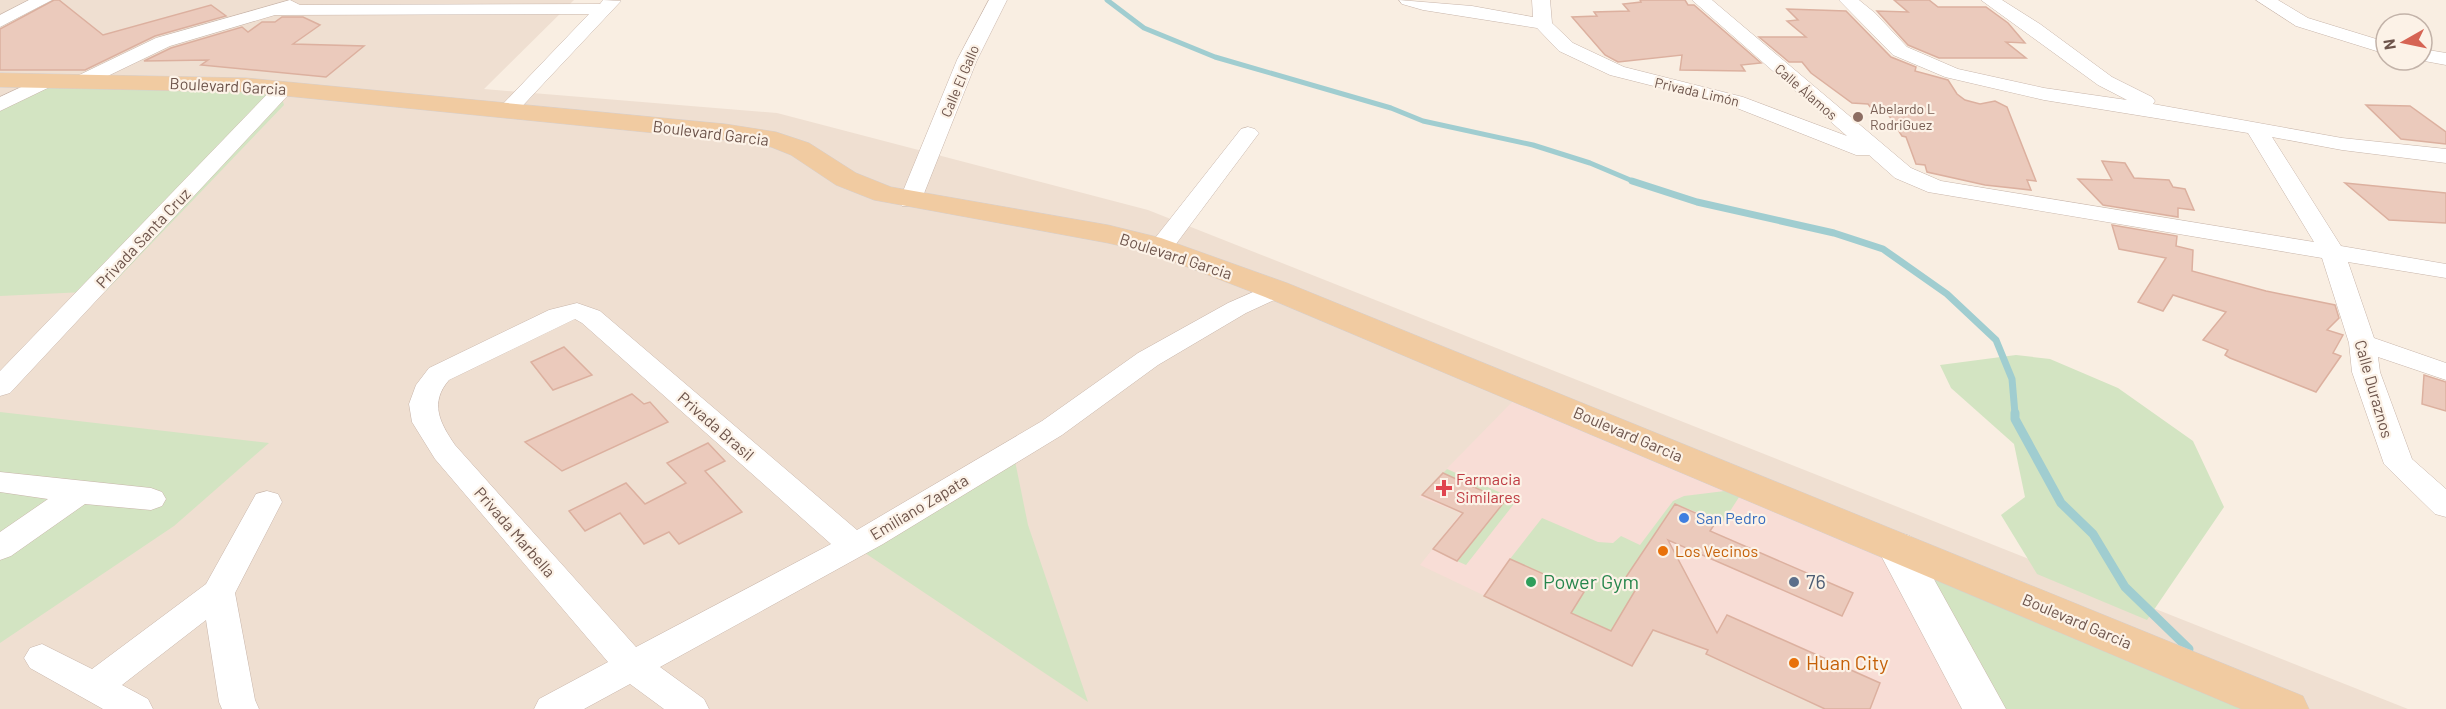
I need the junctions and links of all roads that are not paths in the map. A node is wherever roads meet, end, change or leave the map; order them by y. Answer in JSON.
{"nodes":[{"id":1,"x":309,"y":0,"type":"edge"},
{"id":2,"x":998,"y":0,"type":"edge"},
{"id":3,"x":1408,"y":0,"type":"edge"},
{"id":4,"x":1541,"y":0,"type":"edge"},
{"id":5,"x":1701,"y":0,"type":"edge"},
{"id":6,"x":1848,"y":0,"type":"edge"},
{"id":7,"x":1990,"y":0,"type":"edge"},
{"id":8,"x":2265,"y":0,"type":"edge"},
{"id":9,"x":44,"y":1,"type":"edge"},
{"id":10,"x":609,"y":4,"type":"edge"},
{"id":11,"x":276,"y":10,"type":"junction"},
{"id":12,"x":0,"y":22,"type":"edge"},
{"id":13,"x":1543,"y":24,"type":"junction"},
{"id":14,"x":2374,"y":44,"type":"edge"},
{"id":15,"x":0,"y":80,"type":"edge"},
{"id":16,"x":47,"y":81,"type":"junction"},
{"id":17,"x":82,"y":81,"type":"junction"},
{"id":18,"x":284,"y":88,"type":"junction"},
{"id":19,"x":0,"y":105,"type":"edge"},
{"id":20,"x":507,"y":111,"type":"junction"},
{"id":21,"x":2168,"y":112,"type":"junction"},
{"id":22,"x":2255,"y":128,"type":"junction"},
{"id":23,"x":1248,"y":132,"type":"dead end"},
{"id":24,"x":2446,"y":156,"type":"edge"},
{"id":25,"x":1882,"y":157,"type":"junction"},
{"id":26,"x":910,"y":201,"type":"junction"},
{"id":27,"x":1161,"y":247,"type":"junction"},
{"id":28,"x":2332,"y":252,"type":"junction"},
{"id":29,"x":2446,"y":271,"type":"edge"},
{"id":30,"x":1276,"y":290,"type":"junction"},
{"id":31,"x":577,"y":311,"type":"joint"},
{"id":32,"x":2361,"y":343,"type":"junction"},
{"id":33,"x":2446,"y":372,"type":"edge"},
{"id":34,"x":0,"y":387,"type":"edge"},
{"id":35,"x":0,"y":482,"type":"edge"},
{"id":36,"x":79,"y":493,"type":"junction"},
{"id":37,"x":151,"y":499,"type":"dead end"},
{"id":38,"x":267,"y":502,"type":"dead end"},
{"id":39,"x":2446,"y":506,"type":"edge"},
{"id":40,"x":853,"y":545,"type":"junction"},
{"id":41,"x":1896,"y":546,"type":"junction"},
{"id":42,"x":0,"y":548,"type":"edge"},
{"id":43,"x":218,"y":593,"type":"junction"},
{"id":44,"x":42,"y":658,"type":"dead end"},
{"id":45,"x":633,"y":667,"type":"junction"},
{"id":46,"x":94,"y":687,"type":"junction"},
{"id":47,"x":135,"y":709,"type":"edge"},
{"id":48,"x":241,"y":709,"type":"edge"},
{"id":49,"x":552,"y":709,"type":"edge"},
{"id":50,"x":691,"y":709,"type":"edge"},
{"id":51,"x":1984,"y":709,"type":"edge"},
{"id":52,"x":2287,"y":709,"type":"edge"}],
"edges":[{"from":1,"to":11,"type":"street"},
{"from":2,"to":26,"type":"street","name":"Calle El Gallo"},
{"from":3,"to":13,"type":"street"},
{"from":4,"to":13,"type":"street"},
{"from":5,"to":25,"type":"street","name":"Calle Álamos"},
{"from":6,"to":21,"type":"street"},
{"from":7,"to":21,"type":"street"},
{"from":8,"to":14,"type":"street"},
{"from":9,"to":12,"type":"street"},
{"from":10,"to":11,"type":"street"},
{"from":10,"to":20,"type":"street"},
{"from":11,"to":17,"type":"street"},
{"from":13,"to":25,"type":"street","name":"Privada Limón"},
{"from":15,"to":16,"type":"main road","name":"Boulevard Garcia"},
{"from":16,"to":17,"type":"main road","name":"Boulevard Garcia"},
{"from":16,"to":19,"type":"street"},
{"from":17,"to":18,"type":"main road","name":"Boulevard Garcia"},
{"from":18,"to":20,"type":"main road","name":"Boulevard Garcia"},
{"from":18,"to":34,"type":"street","name":"Privada Santa Cruz"},
{"from":20,"to":26,"type":"main road","name":"Boulevard Garcia"},
{"from":21,"to":22,"type":"street"},
{"from":22,"to":24,"type":"street"},
{"from":22,"to":28,"type":"street","name":"Calle Duraznos"},
{"from":23,"to":27,"type":"street"},
{"from":25,"to":28,"type":"street","name":"Calle Álamos"},
{"from":26,"to":27,"type":"main road","name":"Boulevard Garcia"},
{"from":27,"to":30,"type":"main road","name":"Boulevard Garcia"},
{"from":28,"to":29,"type":"street","name":"Calle Álamos"},
{"from":28,"to":32,"type":"street","name":"Calle Duraznos"},
{"from":30,"to":40,"type":"street","name":"Emiliano Zapata"},
{"from":30,"to":41,"type":"main road","name":"Boulevard Garcia"},
{"from":31,"to":40,"type":"street","name":"Privada Brasil"},
{"from":31,"to":45,"type":"street","name":"Privada Marbella"},
{"from":32,"to":33,"type":"street"},
{"from":32,"to":39,"type":"street","name":"Calle Duraznos"},
{"from":35,"to":36,"type":"street"},
{"from":36,"to":37,"type":"street"},
{"from":36,"to":42,"type":"street"},
{"from":38,"to":43,"type":"street"},
{"from":40,"to":45,"type":"street","name":"Emiliano Zapata"},
{"from":41,"to":51,"type":"street"},
{"from":41,"to":52,"type":"main road","name":"Boulevard Garcia"},
{"from":43,"to":46,"type":"street"},
{"from":43,"to":48,"type":"street"},
{"from":44,"to":46,"type":"street"},
{"from":45,"to":49,"type":"street","name":"Emiliano Zapata"},
{"from":45,"to":50,"type":"street","name":"Privada Marbella"},
{"from":46,"to":47,"type":"street"}]}
